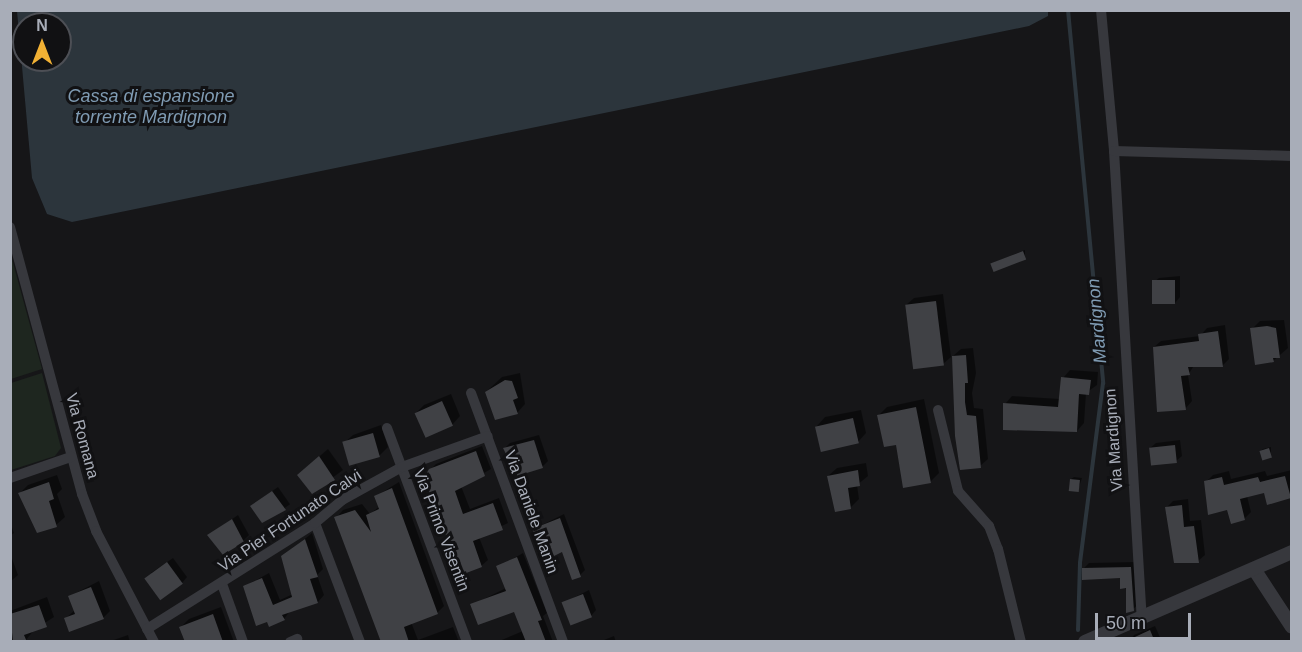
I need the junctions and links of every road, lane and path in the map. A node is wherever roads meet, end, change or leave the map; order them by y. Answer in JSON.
{"nodes":[{"id":1,"x":1101,"y":10,"type":"edge"},
{"id":2,"x":1114,"y":151,"type":"junction"},
{"id":3,"x":1292,"y":156,"type":"edge"},
{"id":4,"x":10,"y":227,"type":"edge"},
{"id":5,"x":471,"y":393,"type":"dead end"},
{"id":6,"x":938,"y":410,"type":"dead end"},
{"id":7,"x":387,"y":428,"type":"dead end"},
{"id":8,"x":488,"y":436,"type":"junction"},
{"id":9,"x":71,"y":457,"type":"junction"},
{"id":10,"x":402,"y":467,"type":"junction"},
{"id":11,"x":10,"y":478,"type":"edge"},
{"id":12,"x":315,"y":523,"type":"junction"},
{"id":13,"x":1292,"y":552,"type":"edge"},
{"id":14,"x":1254,"y":568,"type":"junction"},
{"id":15,"x":222,"y":584,"type":"junction"},
{"id":16,"x":1142,"y":619,"type":"junction"},
{"id":17,"x":1292,"y":627,"type":"edge"},
{"id":18,"x":147,"y":629,"type":"junction"},
{"id":19,"x":1112,"y":636,"type":"edge"},
{"id":20,"x":154,"y":642,"type":"edge"},
{"id":21,"x":243,"y":642,"type":"edge"},
{"id":22,"x":360,"y":642,"type":"edge"},
{"id":23,"x":467,"y":642,"type":"edge"},
{"id":24,"x":563,"y":642,"type":"edge"},
{"id":25,"x":1020,"y":642,"type":"edge"},
{"id":26,"x":1085,"y":642,"type":"edge"}],
"edges":[{"from":1,"to":2,"type":"street","name":"Via Mardignon"},
{"from":2,"to":3,"type":"street"},
{"from":2,"to":16,"type":"street","name":"Via Mardignon"},
{"from":4,"to":9,"type":"street","name":"Via Romana"},
{"from":5,"to":8,"type":"street","name":"Via Daniele Manin"},
{"from":6,"to":25,"type":"street"},
{"from":7,"to":10,"type":"street","name":"Via Primo Visentin"},
{"from":8,"to":10,"type":"street","name":"Via Pier Fortunato Calvi"},
{"from":8,"to":24,"type":"street","name":"Via Daniele Manin"},
{"from":9,"to":11,"type":"street"},
{"from":9,"to":18,"type":"street","name":"Via Romana"},
{"from":10,"to":12,"type":"street","name":"Via Pier Fortunato Calvi"},
{"from":10,"to":23,"type":"street","name":"Via Primo Visentin"},
{"from":12,"to":15,"type":"street","name":"Via Pier Fortunato Calvi"},
{"from":12,"to":22,"type":"street"},
{"from":13,"to":14,"type":"street"},
{"from":14,"to":16,"type":"street"},
{"from":14,"to":17,"type":"street"},
{"from":15,"to":18,"type":"street","name":"Via Pier Fortunato Calvi"},
{"from":15,"to":21,"type":"street"},
{"from":16,"to":19,"type":"street"},
{"from":18,"to":20,"type":"street","name":"Via Romana"},
{"from":19,"to":26,"type":"street"}]}
